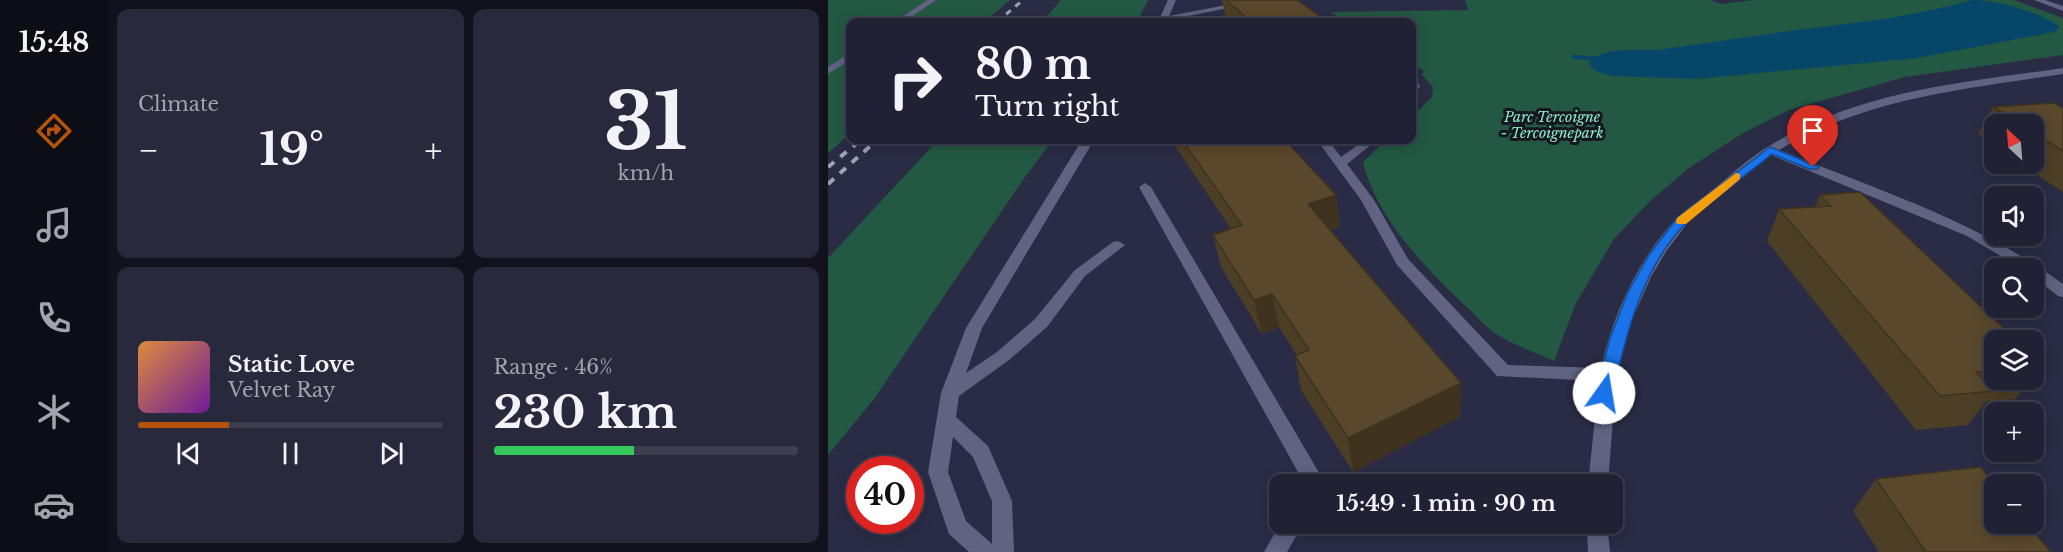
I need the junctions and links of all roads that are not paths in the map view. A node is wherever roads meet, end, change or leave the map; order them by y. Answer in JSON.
{"nodes":[{"id":1,"x":932,"y":0,"type":"edge"},
{"id":2,"x":1172,"y":0,"type":"edge"},
{"id":3,"x":1265,"y":0,"type":"edge"},
{"id":4,"x":2038,"y":0,"type":"edge"},
{"id":5,"x":2063,"y":9,"type":"edge"},
{"id":6,"x":905,"y":18,"type":"edge"},
{"id":7,"x":1164,"y":18,"type":"edge"},
{"id":8,"x":1178,"y":18,"type":"edge"},
{"id":9,"x":846,"y":59,"type":"edge"},
{"id":10,"x":2063,"y":70,"type":"edge"},
{"id":11,"x":828,"y":71,"type":"edge"},
{"id":12,"x":1086,"y":144,"type":"edge"},
{"id":13,"x":1326,"y":144,"type":"edge"},
{"id":14,"x":1366,"y":144,"type":"edge"},
{"id":15,"x":1770,"y":150,"type":"junction"},
{"id":16,"x":1340,"y":163,"type":"junction"},
{"id":17,"x":1145,"y":187,"type":"dead end"},
{"id":18,"x":1118,"y":245,"type":"dead end"},
{"id":19,"x":2014,"y":258,"type":"edge"},
{"id":20,"x":2044,"y":277,"type":"edge"},
{"id":21,"x":2063,"y":292,"type":"edge"},
{"id":22,"x":1608,"y":375,"type":"junction"},
{"id":23,"x":951,"y":393,"type":"junction"},
{"id":24,"x":947,"y":420,"type":"junction"},
{"id":25,"x":1309,"y":474,"type":"edge"},
{"id":26,"x":1599,"y":474,"type":"edge"},
{"id":27,"x":1286,"y":534,"type":"edge"},
{"id":28,"x":1598,"y":534,"type":"edge"},
{"id":29,"x":985,"y":552,"type":"edge"},
{"id":30,"x":1003,"y":552,"type":"edge"},
{"id":31,"x":1275,"y":552,"type":"edge"},
{"id":32,"x":1599,"y":552,"type":"edge"}],
"edges":[{"from":1,"to":6,"type":"street"},
{"from":2,"to":7,"type":"street"},
{"from":3,"to":8,"type":"street"},
{"from":4,"to":5,"type":"street"},
{"from":9,"to":11,"type":"street"},
{"from":10,"to":15,"type":"street"},
{"from":12,"to":23,"type":"street"},
{"from":13,"to":16,"type":"street"},
{"from":14,"to":16,"type":"street"},
{"from":15,"to":19,"type":"street"},
{"from":15,"to":22,"type":"street"},
{"from":16,"to":22,"type":"street"},
{"from":17,"to":25,"type":"street"},
{"from":18,"to":23,"type":"street"},
{"from":20,"to":21,"type":"street"},
{"from":22,"to":26,"type":"street"},
{"from":23,"to":24,"type":"street"},
{"from":24,"to":29,"type":"street"},
{"from":24,"to":30,"type":"street"},
{"from":27,"to":31,"type":"street"},
{"from":28,"to":32,"type":"street"}]}
